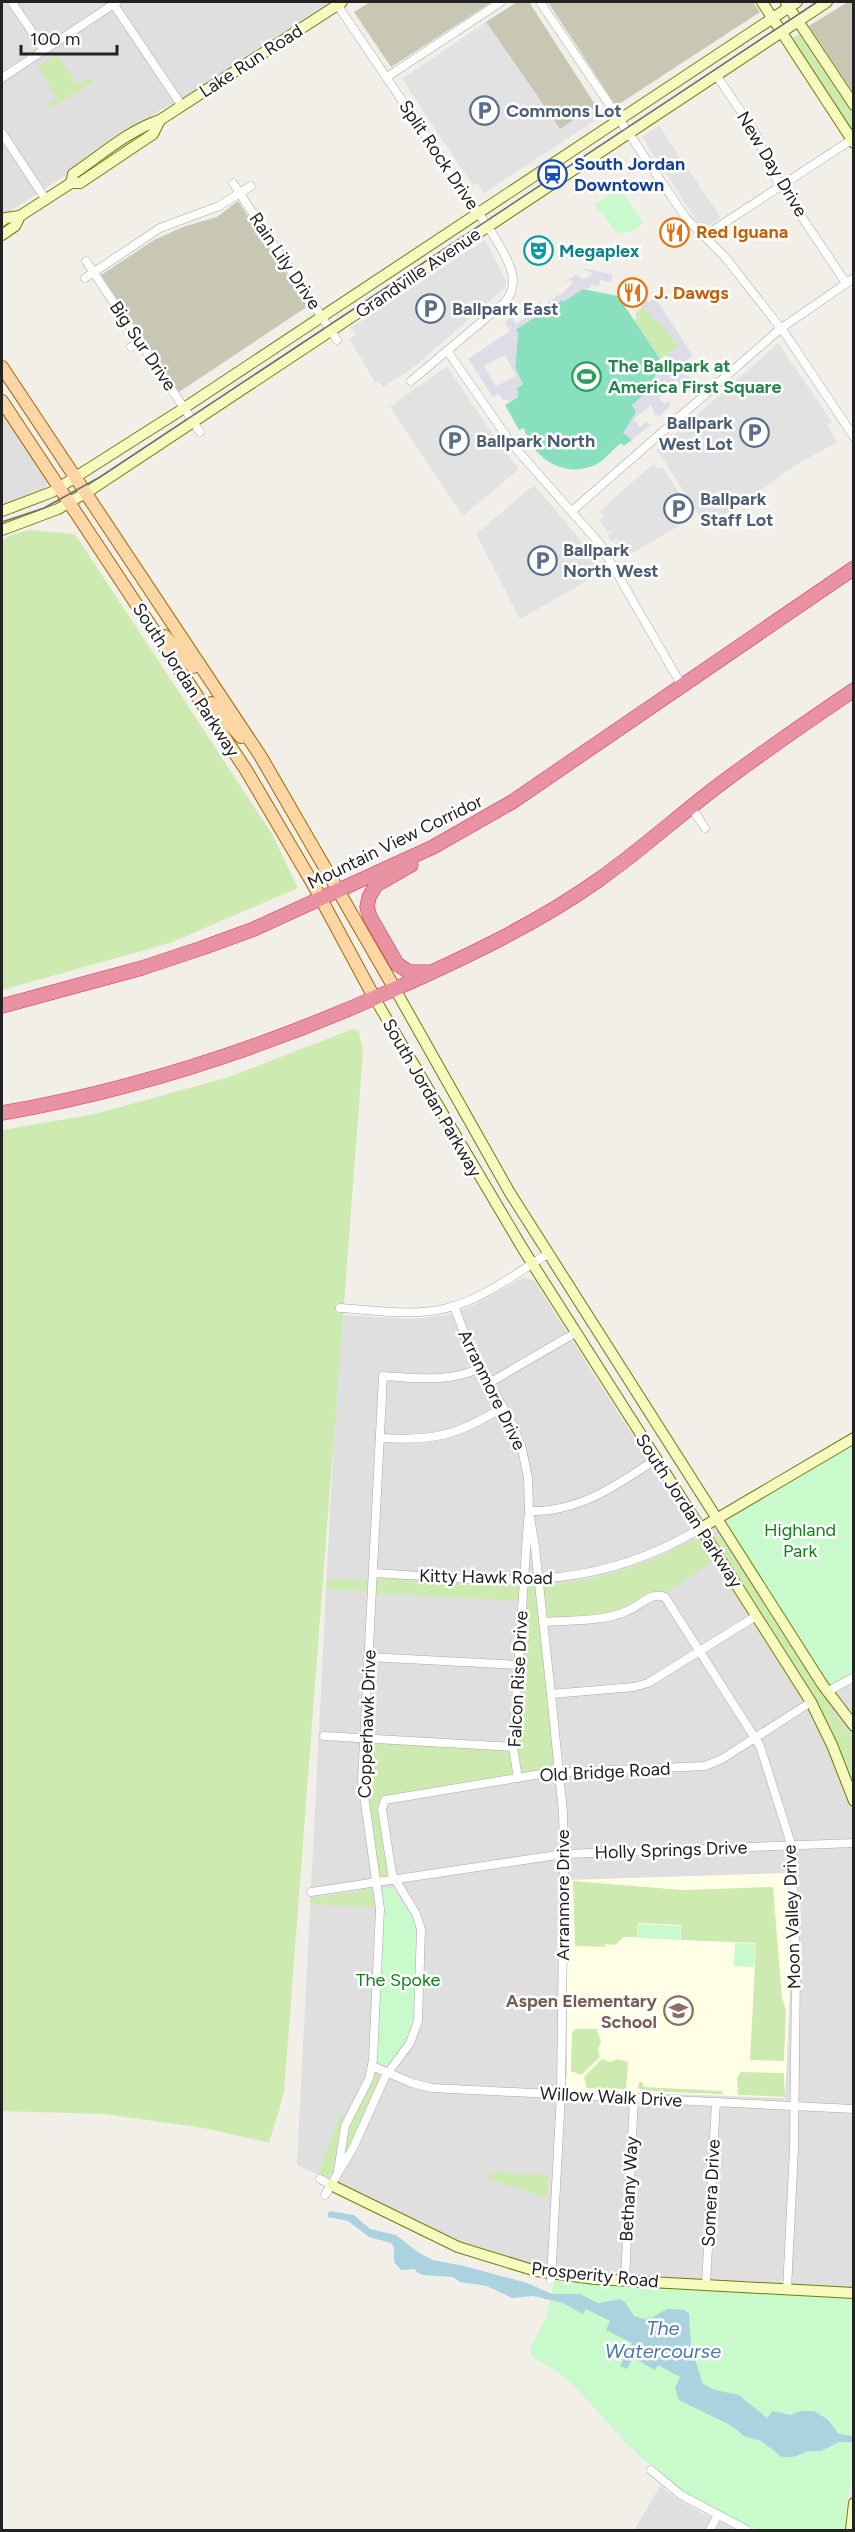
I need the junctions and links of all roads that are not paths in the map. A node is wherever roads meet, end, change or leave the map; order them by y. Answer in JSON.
{"nodes":[{"id":1,"x":12,"y":2,"type":"edge"},
{"id":2,"x":115,"y":2,"type":"edge"},
{"id":3,"x":501,"y":2,"type":"edge"},
{"id":4,"x":540,"y":2,"type":"edge"},
{"id":5,"x":762,"y":2,"type":"edge"},
{"id":6,"x":827,"y":2,"type":"edge"},
{"id":7,"x":339,"y":3,"type":"edge"},
{"id":8,"x":790,"y":3,"type":"edge"},
{"id":9,"x":772,"y":18,"type":"junction"},
{"id":10,"x":798,"y":21,"type":"junction"},
{"id":11,"x":781,"y":32,"type":"junction"},
{"id":12,"x":44,"y":50,"type":"junction"},
{"id":13,"x":717,"y":76,"type":"junction"},
{"id":14,"x":387,"y":77,"type":"junction"},
{"id":15,"x":2,"y":78,"type":"edge"},
{"id":16,"x":854,"y":105,"type":"edge"},
{"id":17,"x":182,"y":106,"type":"junction"},
{"id":18,"x":618,"y":120,"type":"junction"},
{"id":19,"x":2,"y":133,"type":"edge"},
{"id":20,"x":629,"y":134,"type":"junction"},
{"id":21,"x":853,"y":140,"type":"edge"},
{"id":22,"x":233,"y":183,"type":"dead end"},
{"id":23,"x":781,"y":185,"type":"junction"},
{"id":24,"x":251,"y":186,"type":"dead end"},
{"id":25,"x":240,"y":193,"type":"junction"},
{"id":26,"x":46,"y":200,"type":"junction"},
{"id":27,"x":477,"y":213,"type":"junction"},
{"id":28,"x":20,"y":216,"type":"junction"},
{"id":29,"x":2,"y":221,"type":"edge"},
{"id":30,"x":487,"y":228,"type":"junction"},
{"id":31,"x":2,"y":235,"type":"edge"},
{"id":32,"x":706,"y":237,"type":"junction"},
{"id":33,"x":86,"y":261,"type":"dead end"},
{"id":34,"x":94,"y":272,"type":"junction"},
{"id":35,"x":85,"y":278,"type":"dead end"},
{"id":36,"x":850,"y":281,"type":"edge"},
{"id":37,"x":322,"y":316,"type":"junction"},
{"id":38,"x":780,"y":329,"type":"junction"},
{"id":39,"x":334,"y":335,"type":"junction"},
{"id":40,"x":140,"y":341,"type":"junction"},
{"id":41,"x":131,"y":347,"type":"dead end"},
{"id":42,"x":448,"y":352,"type":"junction"},
{"id":43,"x":2,"y":367,"type":"edge"},
{"id":44,"x":411,"y":381,"type":"dead end"},
{"id":45,"x":2,"y":401,"type":"edge"},
{"id":46,"x":184,"y":408,"type":"junction"},
{"id":47,"x":197,"y":427,"type":"junction"},
{"id":48,"x":854,"y":437,"type":"edge"},
{"id":49,"x":75,"y":477,"type":"junction"},
{"id":50,"x":59,"y":488,"type":"junction"},
{"id":51,"x":86,"y":493,"type":"junction"},
{"id":52,"x":70,"y":503,"type":"junction"},
{"id":53,"x":2,"y":511,"type":"edge"},
{"id":54,"x":572,"y":511,"type":"junction"},
{"id":55,"x":2,"y":530,"type":"edge"},
{"id":56,"x":853,"y":569,"type":"edge"},
{"id":57,"x":202,"y":685,"type":"junction"},
{"id":58,"x":682,"y":686,"type":"junction"},
{"id":59,"x":854,"y":690,"type":"edge"},
{"id":60,"x":691,"y":807,"type":"junction"},
{"id":61,"x":705,"y":828,"type":"dead end"},
{"id":62,"x":433,"y":847,"type":"junction"},
{"id":63,"x":339,"y":889,"type":"junction"},
{"id":64,"x":319,"y":899,"type":"junction"},
{"id":65,"x":445,"y":967,"type":"junction"},
{"id":66,"x":395,"y":989,"type":"junction"},
{"id":67,"x":375,"y":999,"type":"junction"},
{"id":68,"x":2,"y":1006,"type":"edge"},
{"id":69,"x":2,"y":1113,"type":"edge"},
{"id":70,"x":549,"y":1253,"type":"junction"},
{"id":71,"x":532,"y":1264,"type":"junction"},
{"id":72,"x":454,"y":1306,"type":"junction"},
{"id":73,"x":340,"y":1308,"type":"dead end"},
{"id":74,"x":575,"y":1333,"type":"junction"},
{"id":75,"x":480,"y":1368,"type":"junction"},
{"id":76,"x":489,"y":1383,"type":"junction"},
{"id":77,"x":503,"y":1407,"type":"junction"},
{"id":78,"x":380,"y":1438,"type":"junction"},
{"id":79,"x":854,"y":1438,"type":"edge"},
{"id":80,"x":656,"y":1460,"type":"junction"},
{"id":81,"x":529,"y":1511,"type":"junction"},
{"id":82,"x":717,"y":1518,"type":"junction"},
{"id":83,"x":700,"y":1528,"type":"junction"},
{"id":84,"x":373,"y":1573,"type":"junction"},
{"id":85,"x":538,"y":1580,"type":"junction"},
{"id":86,"x":523,"y":1581,"type":"junction"},
{"id":87,"x":756,"y":1616,"type":"junction"},
{"id":88,"x":543,"y":1622,"type":"junction"},
{"id":89,"x":700,"y":1651,"type":"junction"},
{"id":90,"x":368,"y":1657,"type":"junction"},
{"id":91,"x":519,"y":1665,"type":"junction"},
{"id":92,"x":854,"y":1677,"type":"edge"},
{"id":93,"x":827,"y":1692,"type":"junction"},
{"id":94,"x":551,"y":1694,"type":"junction"},
{"id":95,"x":811,"y":1702,"type":"junction"},
{"id":96,"x":854,"y":1726,"type":"edge"},
{"id":97,"x":324,"y":1736,"type":"dead end"},
{"id":98,"x":755,"y":1737,"type":"junction"},
{"id":99,"x":364,"y":1739,"type":"junction"},
{"id":100,"x":513,"y":1747,"type":"junction"},
{"id":101,"x":559,"y":1772,"type":"junction"},
{"id":102,"x":518,"y":1778,"type":"junction"},
{"id":103,"x":854,"y":1801,"type":"edge"},
{"id":104,"x":384,"y":1802,"type":"joint"},
{"id":105,"x":854,"y":1844,"type":"edge"},
{"id":106,"x":792,"y":1847,"type":"junction"},
{"id":107,"x":564,"y":1854,"type":"junction"},
{"id":108,"x":394,"y":1880,"type":"junction"},
{"id":109,"x":376,"y":1882,"type":"junction"},
{"id":110,"x":311,"y":1892,"type":"dead end"},
{"id":111,"x":372,"y":2066,"type":"junction"},
{"id":112,"x":387,"y":2072,"type":"junction"},
{"id":113,"x":561,"y":2094,"type":"junction"},
{"id":114,"x":634,"y":2098,"type":"junction"},
{"id":115,"x":716,"y":2102,"type":"junction"},
{"id":116,"x":795,"y":2106,"type":"junction"},
{"id":117,"x":854,"y":2109,"type":"edge"},
{"id":118,"x":338,"y":2171,"type":"junction"},
{"id":119,"x":320,"y":2179,"type":"dead end"},
{"id":120,"x":331,"y":2185,"type":"junction"},
{"id":121,"x":325,"y":2195,"type":"dead end"},
{"id":122,"x":551,"y":2277,"type":"junction"},
{"id":123,"x":625,"y":2280,"type":"junction"},
{"id":124,"x":706,"y":2284,"type":"junction"},
{"id":125,"x":787,"y":2290,"type":"junction"},
{"id":126,"x":854,"y":2293,"type":"edge"},
{"id":127,"x":651,"y":2470,"type":"dead end"},
{"id":128,"x":854,"y":2503,"type":"edge"},
{"id":129,"x":718,"y":2515,"type":"junction"},
{"id":130,"x":710,"y":2530,"type":"edge"},
{"id":131,"x":747,"y":2530,"type":"edge"},
{"id":132,"x":851,"y":2530,"type":"edge"}],
"edges":[{"from":1,"to":12,"type":"street"},
{"from":2,"to":12,"type":"street"},
{"from":2,"to":17,"type":"street"},
{"from":3,"to":14,"type":"street"},
{"from":4,"to":18,"type":"street"},
{"from":5,"to":9,"type":"street"},
{"from":6,"to":10,"type":"street","name":"Grandville Avenue"},
{"from":7,"to":14,"type":"street","name":"Split Rock Drive"},
{"from":7,"to":17,"type":"street","name":"Lake Run Road"},
{"from":8,"to":9,"type":"street","name":"Grandville Avenue"},
{"from":8,"to":10,"type":"street"},
{"from":9,"to":11,"type":"street"},
{"from":9,"to":18,"type":"street","name":"Grandville Avenue"},
{"from":10,"to":11,"type":"street","name":"Grandville Avenue"},
{"from":10,"to":16,"type":"street"},
{"from":11,"to":13,"type":"street","name":"Grandville Avenue"},
{"from":11,"to":21,"type":"street"},
{"from":12,"to":15,"type":"street"},
{"from":13,"to":20,"type":"street","name":"Grandville Avenue"},
{"from":13,"to":23,"type":"street","name":"New Day Drive"},
{"from":14,"to":27,"type":"street","name":"Split Rock Drive"},
{"from":17,"to":26,"type":"street","name":"Lake Run Road"},
{"from":18,"to":20,"type":"street"},
{"from":18,"to":27,"type":"street","name":"Grandville Avenue"},
{"from":19,"to":26,"type":"street"},
{"from":20,"to":30,"type":"street","name":"Grandville Avenue"},
{"from":20,"to":32,"type":"street"},
{"from":21,"to":23,"type":"street"},
{"from":22,"to":25,"type":"street","name":"Rain Lily Drive"},
{"from":23,"to":32,"type":"street"},
{"from":23,"to":36,"type":"street","name":"New Day Drive"},
{"from":24,"to":25,"type":"street"},
{"from":25,"to":34,"type":"street"},
{"from":25,"to":37,"type":"street","name":"Rain Lily Drive"},
{"from":26,"to":28,"type":"street","name":"Lake Run Road"},
{"from":27,"to":30,"type":"street","name":"Split Rock Drive"},
{"from":27,"to":37,"type":"street","name":"Grandville Avenue"},
{"from":28,"to":29,"type":"street","name":"Lake Run Road"},
{"from":28,"to":31,"type":"street","name":"Lake Run Road"},
{"from":30,"to":39,"type":"street","name":"Grandville Avenue"},
{"from":30,"to":42,"type":"street","name":"Split Rock Drive"},
{"from":32,"to":38,"type":"street"},
{"from":33,"to":34,"type":"street","name":"Big Sur Drive"},
{"from":34,"to":35,"type":"street"},
{"from":34,"to":40,"type":"street","name":"Big Sur Drive"},
{"from":36,"to":38,"type":"street"},
{"from":37,"to":39,"type":"street","name":"Rain Lily Drive"},
{"from":37,"to":46,"type":"street","name":"Grandville Avenue"},
{"from":38,"to":48,"type":"street"},
{"from":38,"to":54,"type":"street"},
{"from":39,"to":47,"type":"street","name":"Grandville Avenue"},
{"from":40,"to":41,"type":"street"},
{"from":40,"to":46,"type":"street","name":"Big Sur Drive"},
{"from":42,"to":44,"type":"street","name":"Split Rock Drive"},
{"from":42,"to":54,"type":"street"},
{"from":43,"to":49,"type":"main road","name":"South Jordan Parkway"},
{"from":45,"to":50,"type":"main road","name":"South Jordan Parkway"},
{"from":46,"to":47,"type":"street","name":"Big Sur Drive"},
{"from":46,"to":49,"type":"street","name":"Grandville Avenue"},
{"from":47,"to":51,"type":"street","name":"Grandville Avenue"},
{"from":49,"to":50,"type":"street","name":"Grandville Avenue"},
{"from":49,"to":51,"type":"main road","name":"South Jordan Parkway"},
{"from":50,"to":52,"type":"main road","name":"South Jordan Parkway"},
{"from":50,"to":53,"type":"street","name":"Grandville Avenue"},
{"from":51,"to":52,"type":"street","name":"Grandville Avenue"},
{"from":51,"to":57,"type":"main road","name":"South Jordan Parkway"},
{"from":52,"to":55,"type":"street","name":"Grandville Avenue"},
{"from":52,"to":57,"type":"main road","name":"South Jordan Parkway"},
{"from":54,"to":58,"type":"street"},
{"from":56,"to":58,"type":"highway","name":"Mountain View Corridor"},
{"from":57,"to":63,"type":"main road","name":"South Jordan Parkway"},
{"from":57,"to":64,"type":"main road","name":"South Jordan Parkway"},
{"from":58,"to":62,"type":"highway","name":"Mountain View Corridor"},
{"from":59,"to":60,"type":"highway"},
{"from":60,"to":61,"type":"street"},
{"from":60,"to":65,"type":"highway"},
{"from":62,"to":63,"type":"highway","name":"Mountain View Corridor"},
{"from":62,"to":65,"type":"highway"},
{"from":63,"to":64,"type":"highway","name":"Mountain View Corridor"},
{"from":63,"to":66,"type":"main road","name":"South Jordan Parkway"},
{"from":64,"to":67,"type":"main road","name":"South Jordan Parkway"},
{"from":64,"to":68,"type":"highway","name":"Mountain View Corridor"},
{"from":65,"to":66,"type":"highway"},
{"from":66,"to":67,"type":"highway"},
{"from":66,"to":70,"type":"street","name":"South Jordan Parkway"},
{"from":67,"to":69,"type":"highway"},
{"from":67,"to":71,"type":"street","name":"South Jordan Parkway"},
{"from":70,"to":71,"type":"street"},
{"from":70,"to":82,"type":"street","name":"South Jordan Parkway"},
{"from":71,"to":72,"type":"street"},
{"from":71,"to":74,"type":"street","name":"South Jordan Parkway"},
{"from":72,"to":73,"type":"street"},
{"from":72,"to":75,"type":"street","name":"Arranmore Drive"},
{"from":74,"to":76,"type":"street"},
{"from":74,"to":80,"type":"street","name":"South Jordan Parkway"},
{"from":75,"to":76,"type":"street","name":"Arranmore Drive"},
{"from":75,"to":78,"type":"street","name":"Copperhawk Drive"},
{"from":76,"to":77,"type":"street","name":"Arranmore Drive"},
{"from":77,"to":78,"type":"street"},
{"from":77,"to":81,"type":"street","name":"Arranmore Drive"},
{"from":78,"to":84,"type":"street","name":"Copperhawk Drive"},
{"from":79,"to":82,"type":"street","name":"Kitty Hawk Road"},
{"from":80,"to":81,"type":"street"},
{"from":80,"to":83,"type":"street","name":"South Jordan Parkway"},
{"from":81,"to":85,"type":"street","name":"Arranmore Drive"},
{"from":81,"to":86,"type":"street","name":"Arranmore Drive"},
{"from":82,"to":83,"type":"street","name":"Kitty Hawk Road"},
{"from":82,"to":93,"type":"street","name":"South Jordan Parkway"},
{"from":83,"to":85,"type":"street","name":"Kitty Hawk Road"},
{"from":83,"to":87,"type":"street","name":"South Jordan Parkway"},
{"from":84,"to":86,"type":"street","name":"Kitty Hawk Road"},
{"from":84,"to":90,"type":"street","name":"Copperhawk Drive"},
{"from":85,"to":86,"type":"street","name":"Kitty Hawk Road"},
{"from":85,"to":88,"type":"street","name":"Arranmore Drive"},
{"from":86,"to":91,"type":"street","name":"Falcon Rise Drive"},
{"from":87,"to":89,"type":"street"},
{"from":87,"to":95,"type":"street","name":"South Jordan Parkway"},
{"from":88,"to":89,"type":"street","name":"Moon Valley Drive"},
{"from":88,"to":94,"type":"street","name":"Arranmore Drive"},
{"from":89,"to":94,"type":"street"},
{"from":89,"to":98,"type":"street","name":"Moon Valley Drive"},
{"from":90,"to":91,"type":"street"},
{"from":90,"to":99,"type":"street","name":"Copperhawk Drive"},
{"from":91,"to":100,"type":"street","name":"Falcon Rise Drive"},
{"from":92,"to":93,"type":"street"},
{"from":93,"to":96,"type":"street","name":"South Jordan Parkway"},
{"from":94,"to":101,"type":"street","name":"Arranmore Drive"},
{"from":95,"to":98,"type":"street","name":"Old Bridge Road"},
{"from":95,"to":103,"type":"street","name":"South Jordan Parkway"},
{"from":97,"to":99,"type":"street"},
{"from":98,"to":101,"type":"street","name":"Old Bridge Road"},
{"from":98,"to":106,"type":"street","name":"Moon Valley Drive"},
{"from":99,"to":100,"type":"street"},
{"from":99,"to":109,"type":"street","name":"Copperhawk Drive"},
{"from":100,"to":102,"type":"street","name":"Falcon Rise Drive"},
{"from":101,"to":102,"type":"street","name":"Old Bridge Road"},
{"from":101,"to":107,"type":"street","name":"Arranmore Drive"},
{"from":102,"to":104,"type":"street","name":"Old Bridge Road"},
{"from":104,"to":108,"type":"street","name":"Copperhawk Drive"},
{"from":105,"to":106,"type":"street","name":"Holly Springs Drive"},
{"from":106,"to":107,"type":"street","name":"Holly Springs Drive"},
{"from":106,"to":116,"type":"street","name":"Moon Valley Drive"},
{"from":107,"to":108,"type":"street","name":"Holly Springs Drive"},
{"from":107,"to":113,"type":"street","name":"Arranmore Drive"},
{"from":108,"to":109,"type":"street","name":"Holly Springs Drive"},
{"from":108,"to":112,"type":"street","name":"Copperhawk Drive"},
{"from":109,"to":110,"type":"street","name":"Holly Springs Drive"},
{"from":109,"to":111,"type":"street","name":"Copperhawk Drive"},
{"from":111,"to":112,"type":"street","name":"Willow Walk Drive"},
{"from":111,"to":118,"type":"street","name":"Copperhawk Drive"},
{"from":112,"to":113,"type":"street","name":"Willow Walk Drive"},
{"from":112,"to":118,"type":"street","name":"Copperhawk Drive"},
{"from":113,"to":114,"type":"street","name":"Willow Walk Drive"},
{"from":113,"to":122,"type":"street","name":"Arranmore Drive"},
{"from":114,"to":115,"type":"street","name":"Willow Walk Drive"},
{"from":114,"to":123,"type":"street","name":"Bethany Way"},
{"from":115,"to":116,"type":"street","name":"Willow Walk Drive"},
{"from":115,"to":124,"type":"street","name":"Somera Drive"},
{"from":116,"to":117,"type":"street","name":"Willow Walk Drive"},
{"from":116,"to":125,"type":"street","name":"Moon Valley Drive"},
{"from":118,"to":120,"type":"street","name":"Copperhawk Drive"},
{"from":119,"to":120,"type":"street","name":"Prosperity Road"},
{"from":120,"to":121,"type":"street","name":"Copperhawk Drive"},
{"from":120,"to":122,"type":"street","name":"Prosperity Road"},
{"from":122,"to":123,"type":"street","name":"Prosperity Road"},
{"from":123,"to":124,"type":"street","name":"Prosperity Road"},
{"from":124,"to":125,"type":"street","name":"Prosperity Road"},
{"from":125,"to":126,"type":"street","name":"Prosperity Road"},
{"from":127,"to":129,"type":"street"},
{"from":128,"to":132,"type":"street"},
{"from":129,"to":130,"type":"street"},
{"from":129,"to":131,"type":"street"}]}
